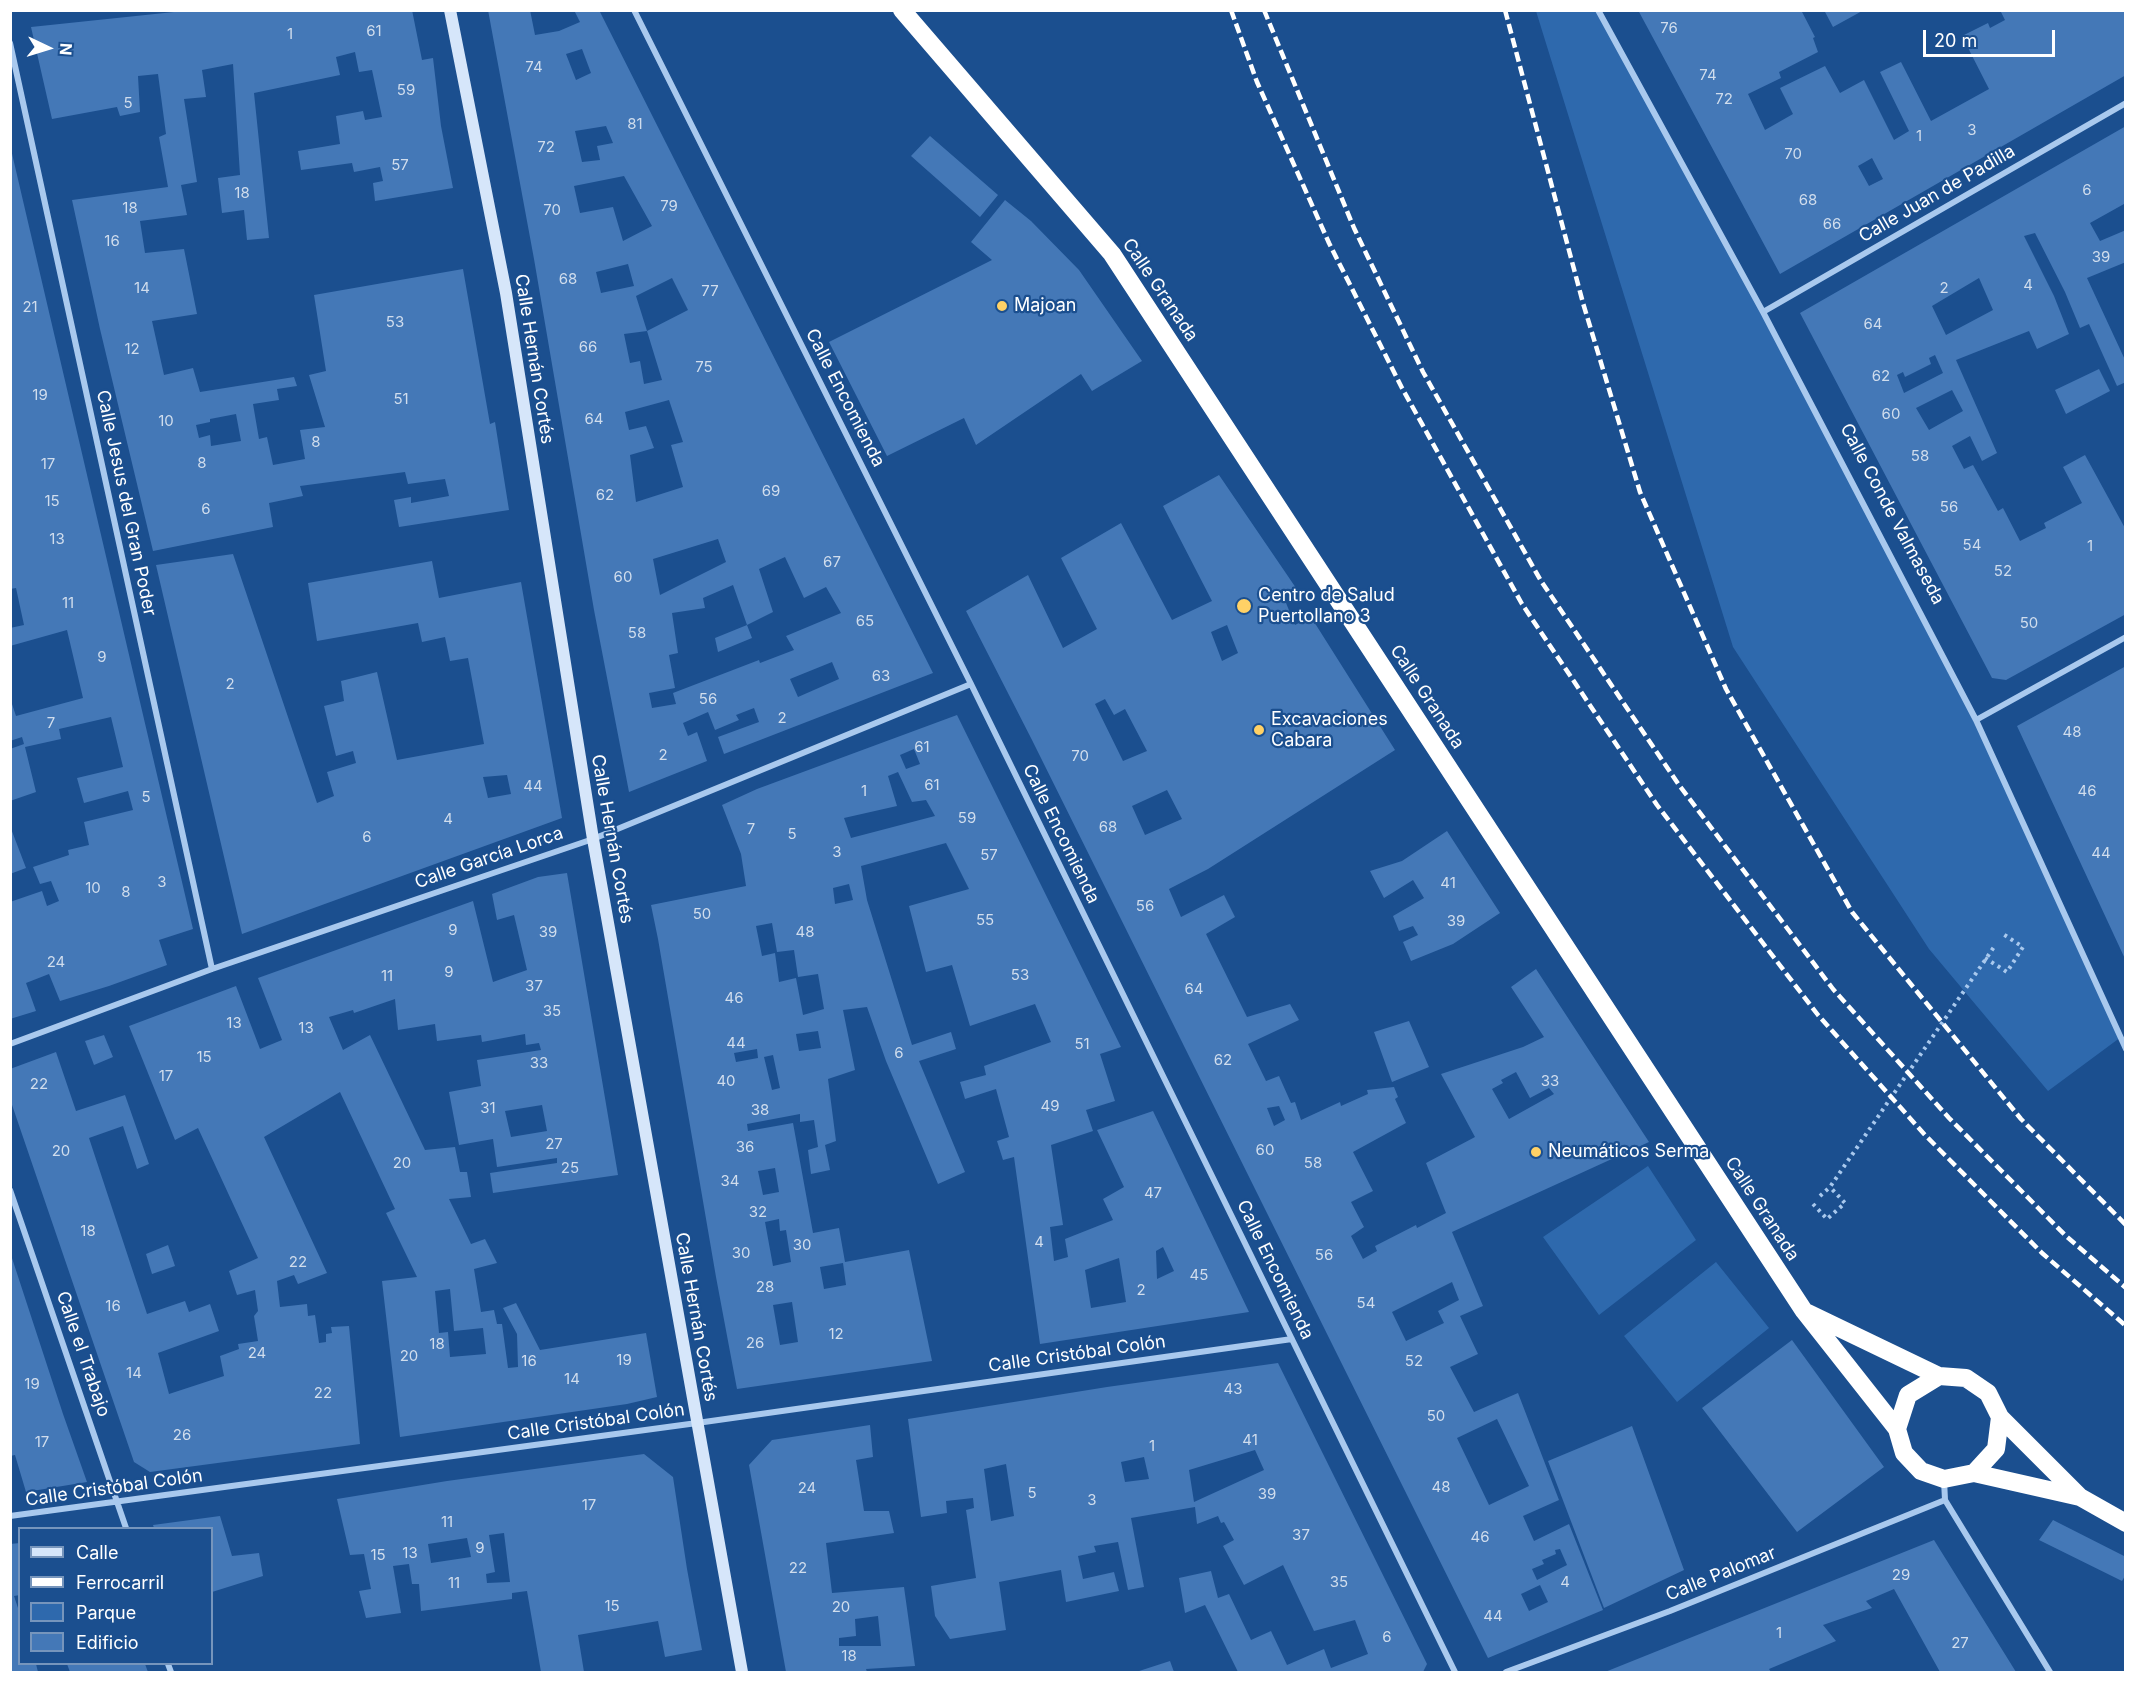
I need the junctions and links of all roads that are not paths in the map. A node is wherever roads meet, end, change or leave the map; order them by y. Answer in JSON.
{"nodes":[{"id":1,"x":450,"y":10,"type":"edge"},
{"id":2,"x":634,"y":10,"type":"edge"},
{"id":3,"x":902,"y":10,"type":"edge"},
{"id":4,"x":1598,"y":10,"type":"edge"},
{"id":5,"x":10,"y":43,"type":"edge"},
{"id":6,"x":2126,"y":103,"type":"edge"},
{"id":7,"x":1763,"y":312,"type":"junction"},
{"id":8,"x":2126,"y":637,"type":"edge"},
{"id":9,"x":971,"y":684,"type":"junction"},
{"id":10,"x":1976,"y":720,"type":"junction"},
{"id":11,"x":592,"y":839,"type":"junction"},
{"id":12,"x":212,"y":969,"type":"junction"},
{"id":13,"x":10,"y":1044,"type":"edge"},
{"id":14,"x":2126,"y":1049,"type":"edge"},
{"id":15,"x":10,"y":1190,"type":"edge"},
{"id":16,"x":1804,"y":1311,"type":"junction"},
{"id":17,"x":1292,"y":1339,"type":"junction"},
{"id":18,"x":1939,"y":1376,"type":"junction"},
{"id":19,"x":2000,"y":1417,"type":"junction"},
{"id":20,"x":697,"y":1423,"type":"junction"},
{"id":21,"x":1897,"y":1429,"type":"junction"},
{"id":22,"x":1974,"y":1473,"type":"junction"},
{"id":23,"x":1944,"y":1479,"type":"junction"},
{"id":24,"x":2080,"y":1497,"type":"junction"},
{"id":25,"x":1945,"y":1500,"type":"junction"},
{"id":26,"x":118,"y":1503,"type":"junction"},
{"id":27,"x":10,"y":1516,"type":"edge"},
{"id":28,"x":2126,"y":1523,"type":"edge"},
{"id":29,"x":126,"y":1527,"type":"edge"},
{"id":30,"x":742,"y":1672,"type":"edge"},
{"id":31,"x":1455,"y":1672,"type":"edge"},
{"id":32,"x":1506,"y":1672,"type":"edge"},
{"id":33,"x":2050,"y":1672,"type":"edge"}],
"edges":[{"from":1,"to":11,"type":"main road","name":"Calle Hernán Cortés"},
{"from":2,"to":9,"type":"street","name":"Calle Encomienda"},
{"from":3,"to":16,"type":"highway","name":"Calle Granada"},
{"from":4,"to":7,"type":"street","name":"Calle Conde Valmaseda"},
{"from":5,"to":12,"type":"street","name":"Calle Jesus del Gran Poder"},
{"from":6,"to":7,"type":"street","name":"Calle Juan de Padilla"},
{"from":7,"to":10,"type":"street","name":"Calle Conde Valmaseda"},
{"from":8,"to":10,"type":"street"},
{"from":9,"to":11,"type":"street","name":"Calle García Lorca"},
{"from":9,"to":17,"type":"street","name":"Calle Encomienda"},
{"from":10,"to":14,"type":"street","name":"Calle Conde Valmaseda"},
{"from":11,"to":12,"type":"street","name":"Calle García Lorca"},
{"from":11,"to":20,"type":"main road","name":"Calle Hernán Cortés"},
{"from":12,"to":13,"type":"street","name":"Calle García Lorca"},
{"from":15,"to":26,"type":"street","name":"Calle el Trabajo"},
{"from":16,"to":18,"type":"highway"},
{"from":16,"to":21,"type":"highway","name":"Calle Granada"},
{"from":17,"to":20,"type":"street","name":"Calle Cristóbal Colón"},
{"from":17,"to":31,"type":"street","name":"Calle Encomienda"},
{"from":18,"to":19,"type":"highway"},
{"from":18,"to":21,"type":"highway"},
{"from":19,"to":22,"type":"highway"},
{"from":19,"to":24,"type":"highway"},
{"from":20,"to":26,"type":"street","name":"Calle Cristóbal Colón"},
{"from":20,"to":30,"type":"main road","name":"Calle Hernán Cortés"},
{"from":21,"to":23,"type":"highway"},
{"from":22,"to":23,"type":"highway"},
{"from":22,"to":24,"type":"highway"},
{"from":23,"to":25,"type":"street"},
{"from":24,"to":28,"type":"highway"},
{"from":25,"to":32,"type":"street","name":"Calle Palomar"},
{"from":25,"to":33,"type":"street"},
{"from":26,"to":27,"type":"street","name":"Calle Cristóbal Colón"},
{"from":26,"to":29,"type":"street","name":"Calle el Trabajo"}]}
